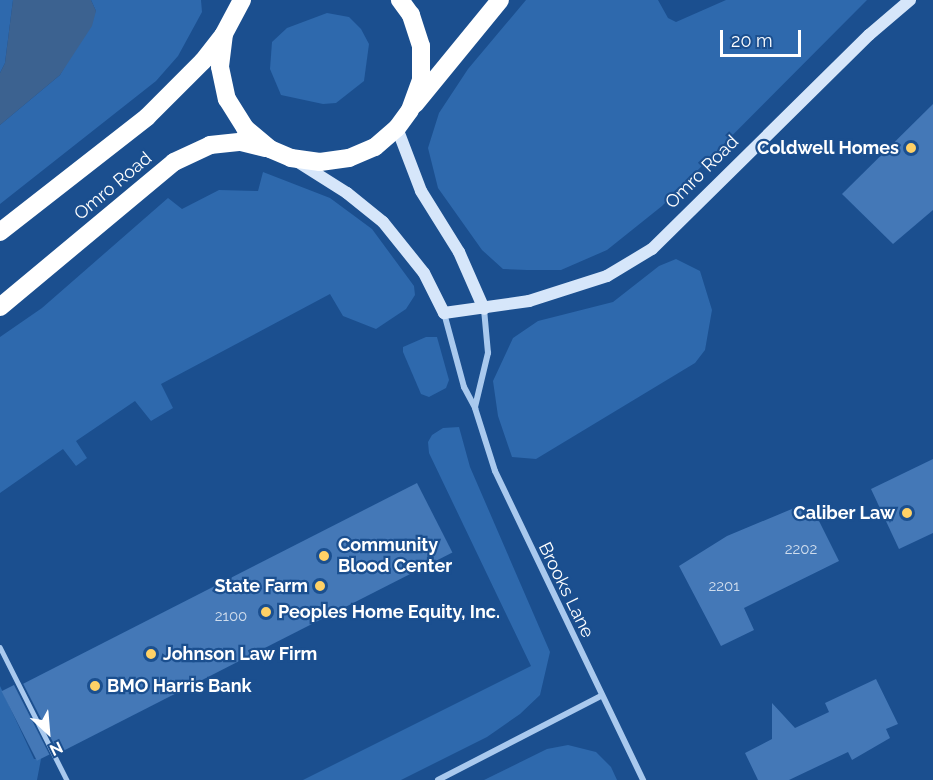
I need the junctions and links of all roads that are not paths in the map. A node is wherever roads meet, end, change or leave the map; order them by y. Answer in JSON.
{"nodes":[{"id":1,"x":400,"y":0,"type":"edge"},
{"id":2,"x":500,"y":0,"type":"edge"},
{"id":3,"x":910,"y":0,"type":"edge"},
{"id":4,"x":235,"y":3,"type":"edge"},
{"id":5,"x":224,"y":34,"type":"junction"},
{"id":6,"x":410,"y":110,"type":"junction"},
{"id":7,"x":398,"y":128,"type":"junction"},
{"id":8,"x":270,"y":149,"type":"junction"},
{"id":9,"x":291,"y":158,"type":"junction"},
{"id":10,"x":0,"y":232,"type":"edge"},
{"id":11,"x":0,"y":307,"type":"edge"},
{"id":12,"x":484,"y":309,"type":"junction"},
{"id":13,"x":444,"y":313,"type":"junction"},
{"id":14,"x":475,"y":408,"type":"junction"},
{"id":15,"x":0,"y":647,"type":"edge"},
{"id":16,"x":601,"y":696,"type":"junction"},
{"id":17,"x":67,"y":780,"type":"edge"},
{"id":18,"x":438,"y":780,"type":"edge"},
{"id":19,"x":643,"y":780,"type":"edge"}],
"edges":[{"from":1,"to":6,"type":"highway"},
{"from":2,"to":6,"type":"highway"},
{"from":3,"to":12,"type":"street","name":"Omro Road"},
{"from":4,"to":5,"type":"highway"},
{"from":5,"to":8,"type":"highway"},
{"from":5,"to":10,"type":"highway","name":"Omro Road"},
{"from":6,"to":7,"type":"highway"},
{"from":7,"to":9,"type":"highway"},
{"from":7,"to":12,"type":"street"},
{"from":8,"to":9,"type":"highway"},
{"from":8,"to":11,"type":"highway","name":"Omro Road"},
{"from":9,"to":13,"type":"street"},
{"from":12,"to":13,"type":"street","name":"Omro Road"},
{"from":12,"to":14,"type":"street"},
{"from":13,"to":14,"type":"street","name":"Brooks Lane"},
{"from":14,"to":16,"type":"street","name":"Brooks Lane"},
{"from":15,"to":17,"type":"lane"},
{"from":16,"to":18,"type":"street"},
{"from":16,"to":19,"type":"street","name":"Brooks Lane"}]}
